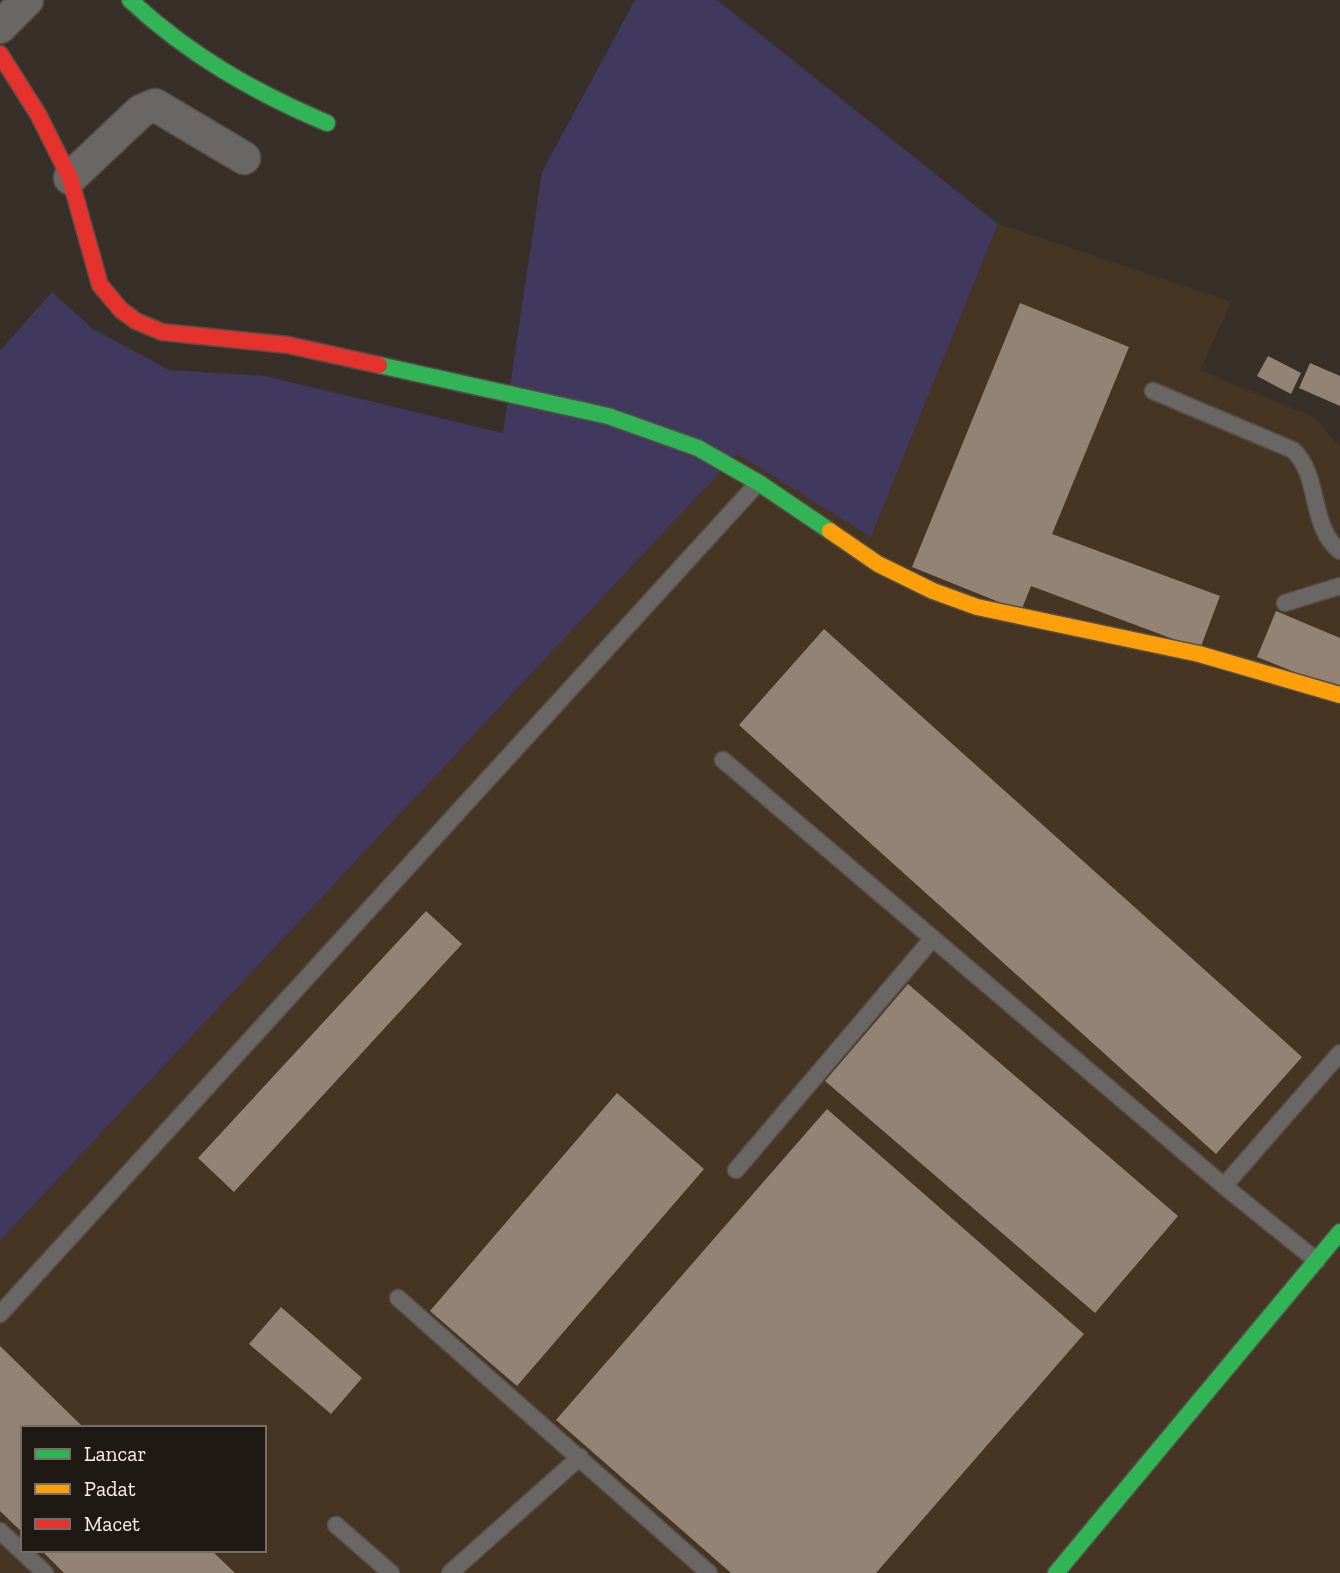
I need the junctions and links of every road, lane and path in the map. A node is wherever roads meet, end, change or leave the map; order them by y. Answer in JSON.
{"nodes":[{"id":1,"x":27,"y":0,"type":"edge"},
{"id":2,"x":130,"y":0,"type":"edge"},
{"id":3,"x":0,"y":27,"type":"edge"},
{"id":4,"x":0,"y":54,"type":"edge"},
{"id":5,"x":327,"y":123,"type":"dead end"},
{"id":6,"x":244,"y":158,"type":"dead end"},
{"id":7,"x":70,"y":178,"type":"junction"},
{"id":8,"x":1153,"y":391,"type":"dead end"},
{"id":9,"x":758,"y":483,"type":"junction"},
{"id":10,"x":1340,"y":551,"type":"edge"},
{"id":11,"x":1340,"y":586,"type":"edge"},
{"id":12,"x":1285,"y":603,"type":"dead end"},
{"id":13,"x":1340,"y":695,"type":"edge"},
{"id":14,"x":723,"y":760,"type":"dead end"},
{"id":15,"x":933,"y":938,"type":"junction"},
{"id":16,"x":1340,"y":1052,"type":"edge"},
{"id":17,"x":736,"y":1170,"type":"dead end"},
{"id":18,"x":1224,"y":1186,"type":"junction"},
{"id":19,"x":1340,"y":1232,"type":"edge"},
{"id":20,"x":1317,"y":1261,"type":"junction"},
{"id":21,"x":398,"y":1298,"type":"dead end"},
{"id":22,"x":0,"y":1314,"type":"edge"},
{"id":23,"x":580,"y":1457,"type":"junction"},
{"id":24,"x":336,"y":1525,"type":"dead end"},
{"id":25,"x":0,"y":1531,"type":"edge"},
{"id":26,"x":21,"y":1551,"type":"edge"},
{"id":27,"x":22,"y":1552,"type":"edge"},
{"id":28,"x":45,"y":1573,"type":"edge"},
{"id":29,"x":391,"y":1573,"type":"edge"},
{"id":30,"x":450,"y":1573,"type":"edge"},
{"id":31,"x":709,"y":1573,"type":"edge"},
{"id":32,"x":1056,"y":1573,"type":"edge"}],
"edges":[{"from":1,"to":3,"type":"street"},
{"from":2,"to":5,"type":"street"},
{"from":4,"to":7,"type":"street"},
{"from":6,"to":7,"type":"street"},
{"from":7,"to":9,"type":"street"},
{"from":8,"to":10,"type":"lane"},
{"from":9,"to":13,"type":"street"},
{"from":9,"to":22,"type":"lane"},
{"from":11,"to":12,"type":"lane"},
{"from":14,"to":15,"type":"lane"},
{"from":15,"to":17,"type":"lane"},
{"from":15,"to":18,"type":"lane"},
{"from":16,"to":18,"type":"lane"},
{"from":18,"to":20,"type":"lane"},
{"from":19,"to":20,"type":"street"},
{"from":20,"to":32,"type":"street"},
{"from":21,"to":23,"type":"lane"},
{"from":23,"to":30,"type":"lane"},
{"from":23,"to":31,"type":"lane"},
{"from":24,"to":29,"type":"lane"},
{"from":25,"to":26,"type":"lane"},
{"from":27,"to":28,"type":"lane"}]}
